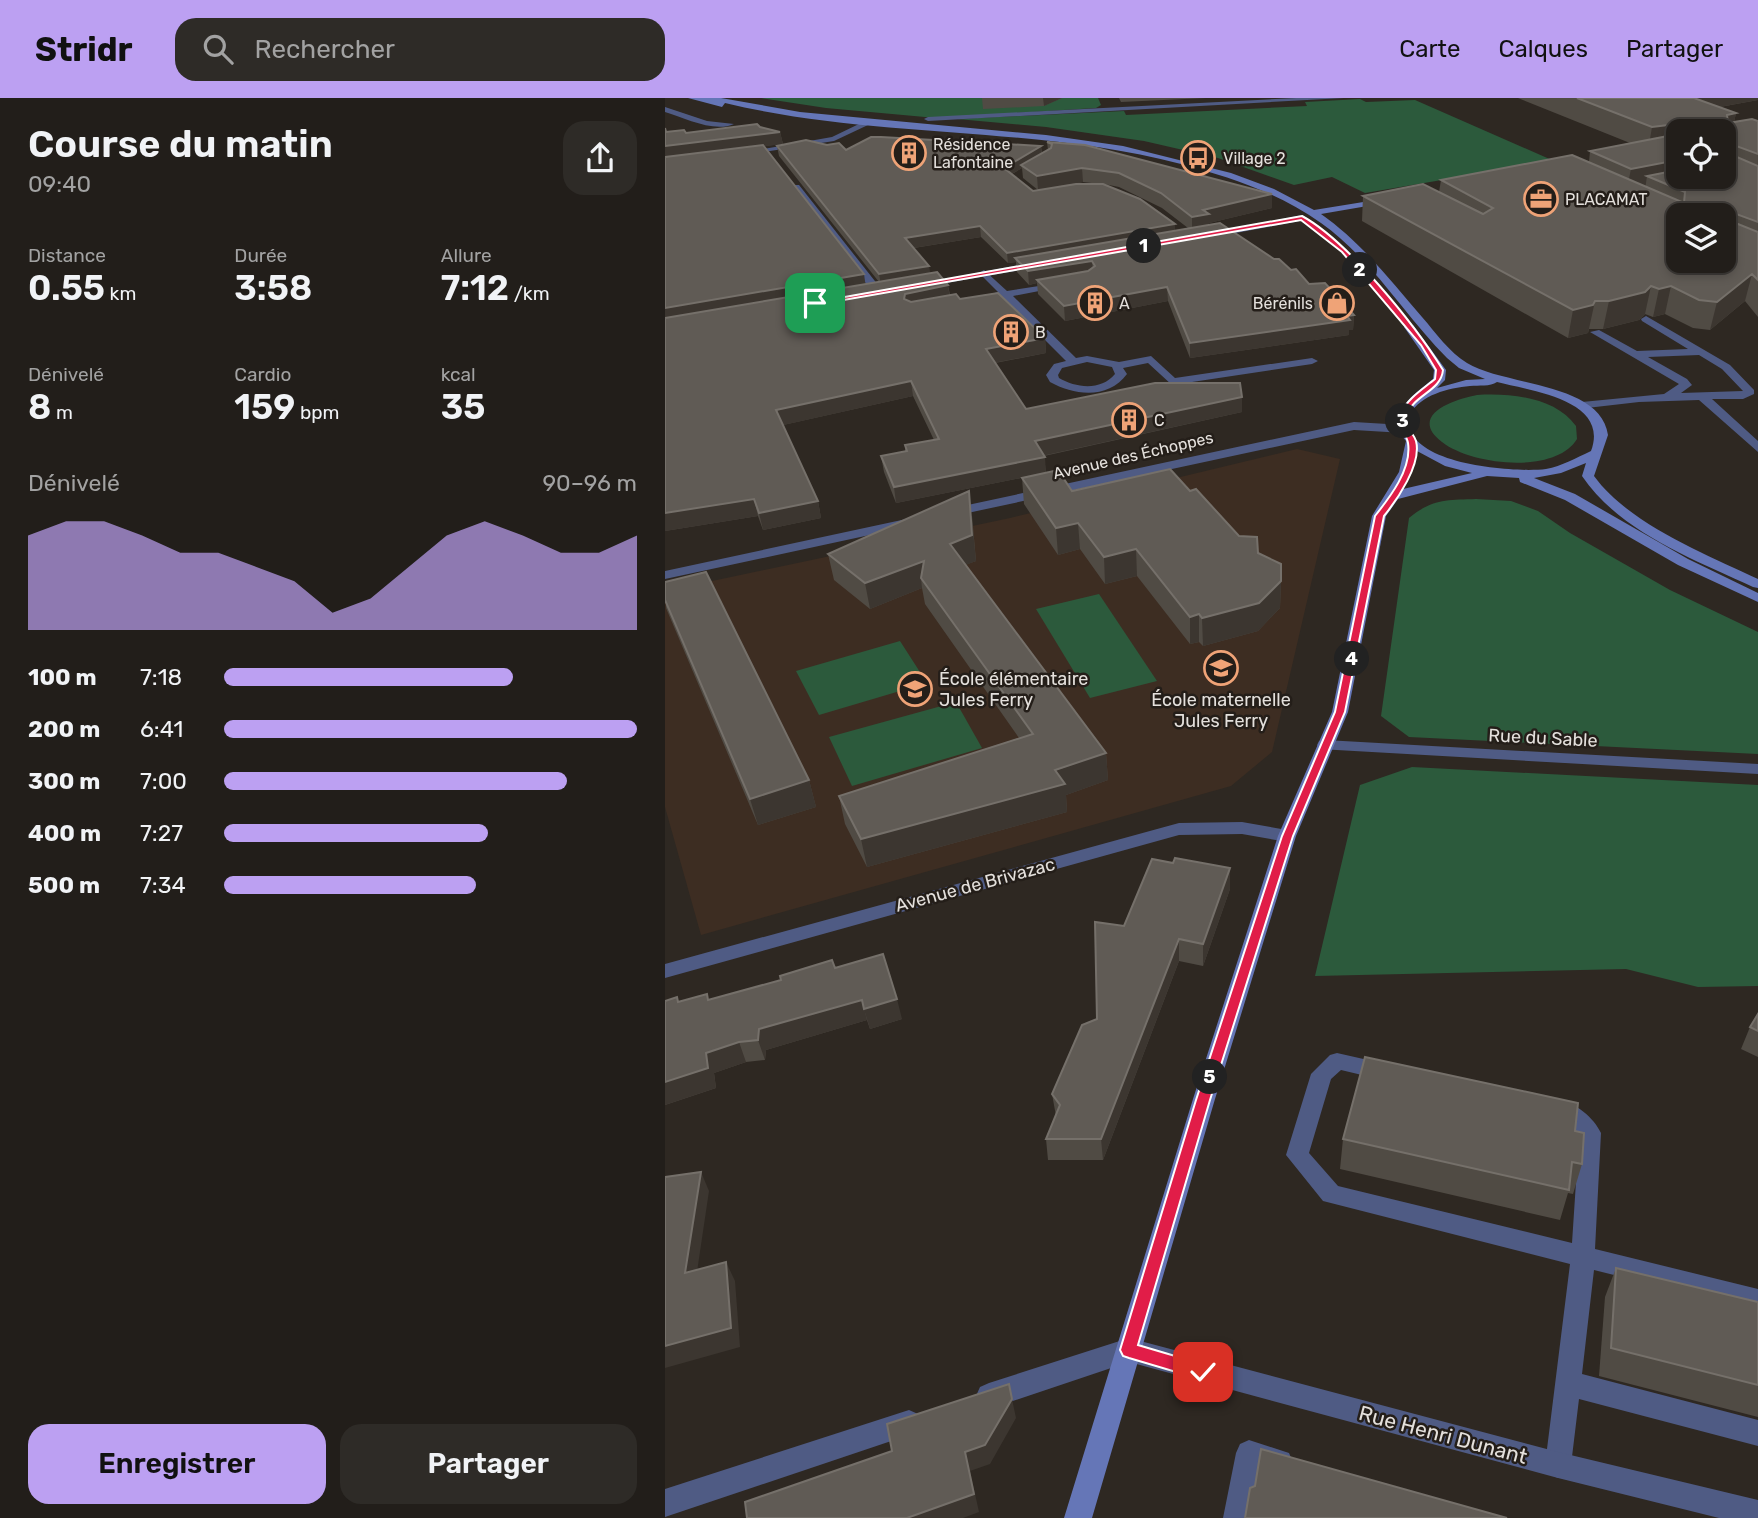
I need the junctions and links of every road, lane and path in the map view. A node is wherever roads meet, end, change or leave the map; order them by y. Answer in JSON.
{"nodes":[{"id":1,"x":692,"y":98,"type":"edge"},
{"id":2,"x":711,"y":98,"type":"edge"},
{"id":3,"x":1339,"y":98,"type":"edge"},
{"id":4,"x":665,"y":109,"type":"edge"},
{"id":5,"x":928,"y":119,"type":"dead end"},
{"id":6,"x":730,"y":124,"type":"edge"},
{"id":7,"x":864,"y":125,"type":"junction"},
{"id":8,"x":767,"y":150,"type":"junction"},
{"id":9,"x":729,"y":156,"type":"edge"},
{"id":10,"x":774,"y":160,"type":"edge"},
{"id":11,"x":790,"y":180,"type":"edge"},
{"id":12,"x":1396,"y":198,"type":"edge"},
{"id":13,"x":1313,"y":213,"type":"junction"},
{"id":14,"x":1302,"y":218,"type":"junction"},
{"id":15,"x":1203,"y":236,"type":"edge"},
{"id":16,"x":1326,"y":236,"type":"dead end"},
{"id":17,"x":1335,"y":244,"type":"dead end"},
{"id":18,"x":1344,"y":251,"type":"dead end"},
{"id":19,"x":1053,"y":262,"type":"edge"},
{"id":20,"x":984,"y":273,"type":"junction"},
{"id":21,"x":1076,"y":281,"type":"edge"},
{"id":22,"x":918,"y":285,"type":"edge"},
{"id":23,"x":892,"y":289,"type":"edge"},
{"id":24,"x":879,"y":292,"type":"junction"},
{"id":25,"x":866,"y":294,"type":"edge"},
{"id":26,"x":1005,"y":295,"type":"junction"},
{"id":27,"x":965,"y":302,"type":"edge"},
{"id":28,"x":1646,"y":318,"type":"edge"},
{"id":29,"x":1406,"y":324,"type":"dead end"},
{"id":30,"x":1595,"y":332,"type":"edge"},
{"id":31,"x":1702,"y":352,"type":"junction"},
{"id":32,"x":1635,"y":354,"type":"junction"},
{"id":33,"x":1072,"y":361,"type":"junction"},
{"id":34,"x":1312,"y":361,"type":"dead end"},
{"id":35,"x":1118,"y":366,"type":"junction"},
{"id":36,"x":1520,"y":385,"type":"junction"},
{"id":37,"x":1754,"y":394,"type":"edge"},
{"id":38,"x":1423,"y":395,"type":"junction"},
{"id":39,"x":1668,"y":396,"type":"junction"},
{"id":40,"x":1702,"y":396,"type":"junction"},
{"id":41,"x":1582,"y":406,"type":"junction"},
{"id":42,"x":1404,"y":429,"type":"junction"},
{"id":43,"x":1412,"y":441,"type":"junction"},
{"id":44,"x":1758,"y":448,"type":"edge"},
{"id":45,"x":1594,"y":454,"type":"junction"},
{"id":46,"x":1500,"y":474,"type":"junction"},
{"id":47,"x":1396,"y":495,"type":"junction"},
{"id":48,"x":665,"y":575,"type":"edge"},
{"id":49,"x":1758,"y":584,"type":"edge"},
{"id":50,"x":1758,"y":598,"type":"edge"},
{"id":51,"x":1325,"y":746,"type":"junction"},
{"id":52,"x":1758,"y":769,"type":"edge"},
{"id":53,"x":1287,"y":836,"type":"junction"},
{"id":54,"x":665,"y":971,"type":"edge"},
{"id":55,"x":1404,"y":1076,"type":"edge"},
{"id":56,"x":1539,"y":1105,"type":"edge"},
{"id":57,"x":1583,"y":1258,"type":"junction"},
{"id":58,"x":1758,"y":1300,"type":"edge"},
{"id":59,"x":1129,"y":1350,"type":"junction"},
{"id":60,"x":1567,"y":1383,"type":"junction"},
{"id":61,"x":970,"y":1403,"type":"edge"},
{"id":62,"x":930,"y":1416,"type":"edge"},
{"id":63,"x":1758,"y":1433,"type":"edge"},
{"id":64,"x":1558,"y":1465,"type":"junction"},
{"id":65,"x":1301,"y":1468,"type":"edge"},
{"id":66,"x":665,"y":1503,"type":"edge"},
{"id":67,"x":1758,"y":1514,"type":"edge"},
{"id":68,"x":1078,"y":1518,"type":"edge"},
{"id":69,"x":1237,"y":1518,"type":"edge"}],
"edges":[{"from":1,"to":7,"type":"main road"},
{"from":2,"to":13,"type":"main road"},
{"from":3,"to":5,"type":"street"},
{"from":4,"to":6,"type":"street"},
{"from":7,"to":8,"type":"street"},
{"from":7,"to":14,"type":"main road"},
{"from":8,"to":9,"type":"street"},
{"from":8,"to":10,"type":"street"},
{"from":11,"to":24,"type":"street"},
{"from":12,"to":13,"type":"main road"},
{"from":13,"to":36,"type":"main road"},
{"from":14,"to":15,"type":"street"},
{"from":14,"to":16,"type":"main road"},
{"from":17,"to":18,"type":"main road"},
{"from":19,"to":20,"type":"street"},
{"from":20,"to":22,"type":"street"},
{"from":20,"to":26,"type":"street"},
{"from":21,"to":26,"type":"street"},
{"from":23,"to":24,"type":"street"},
{"from":24,"to":25,"type":"street"},
{"from":26,"to":27,"type":"street"},
{"from":26,"to":33,"type":"street"},
{"from":28,"to":31,"type":"street"},
{"from":29,"to":38,"type":"main road"},
{"from":30,"to":32,"type":"street"},
{"from":31,"to":32,"type":"street"},
{"from":31,"to":37,"type":"street"},
{"from":32,"to":39,"type":"street"},
{"from":33,"to":35,"type":"street"},
{"from":33,"to":35,"type":"street"},
{"from":34,"to":35,"type":"street"},
{"from":36,"to":38,"type":"main road"},
{"from":36,"to":41,"type":"main road"},
{"from":37,"to":40,"type":"street"},
{"from":38,"to":42,"type":"main road"},
{"from":39,"to":40,"type":"street"},
{"from":39,"to":41,"type":"street"},
{"from":40,"to":44,"type":"street"},
{"from":41,"to":45,"type":"main road"},
{"from":42,"to":43,"type":"main road"},
{"from":42,"to":48,"type":"street","name":"Avenue des Échoppes"},
{"from":43,"to":46,"type":"main road"},
{"from":43,"to":47,"type":"main road"},
{"from":45,"to":46,"type":"main road"},
{"from":45,"to":49,"type":"main road"},
{"from":46,"to":47,"type":"main road"},
{"from":46,"to":50,"type":"main road"},
{"from":47,"to":51,"type":"main road"},
{"from":51,"to":52,"type":"street","name":"Rue du Sable"},
{"from":51,"to":53,"type":"main road"},
{"from":53,"to":54,"type":"street","name":"Avenue de Brivazac"},
{"from":53,"to":59,"type":"main road"},
{"from":55,"to":57,"type":"street"},
{"from":56,"to":57,"type":"street"},
{"from":57,"to":58,"type":"street"},
{"from":57,"to":60,"type":"street"},
{"from":59,"to":61,"type":"street"},
{"from":59,"to":64,"type":"street","name":"Rue Henri Dunant"},
{"from":59,"to":68,"type":"main road"},
{"from":60,"to":63,"type":"street"},
{"from":60,"to":64,"type":"street"},
{"from":62,"to":66,"type":"street"},
{"from":64,"to":67,"type":"street","name":"Rue Henri Dunant"},
{"from":65,"to":69,"type":"street"}]}
